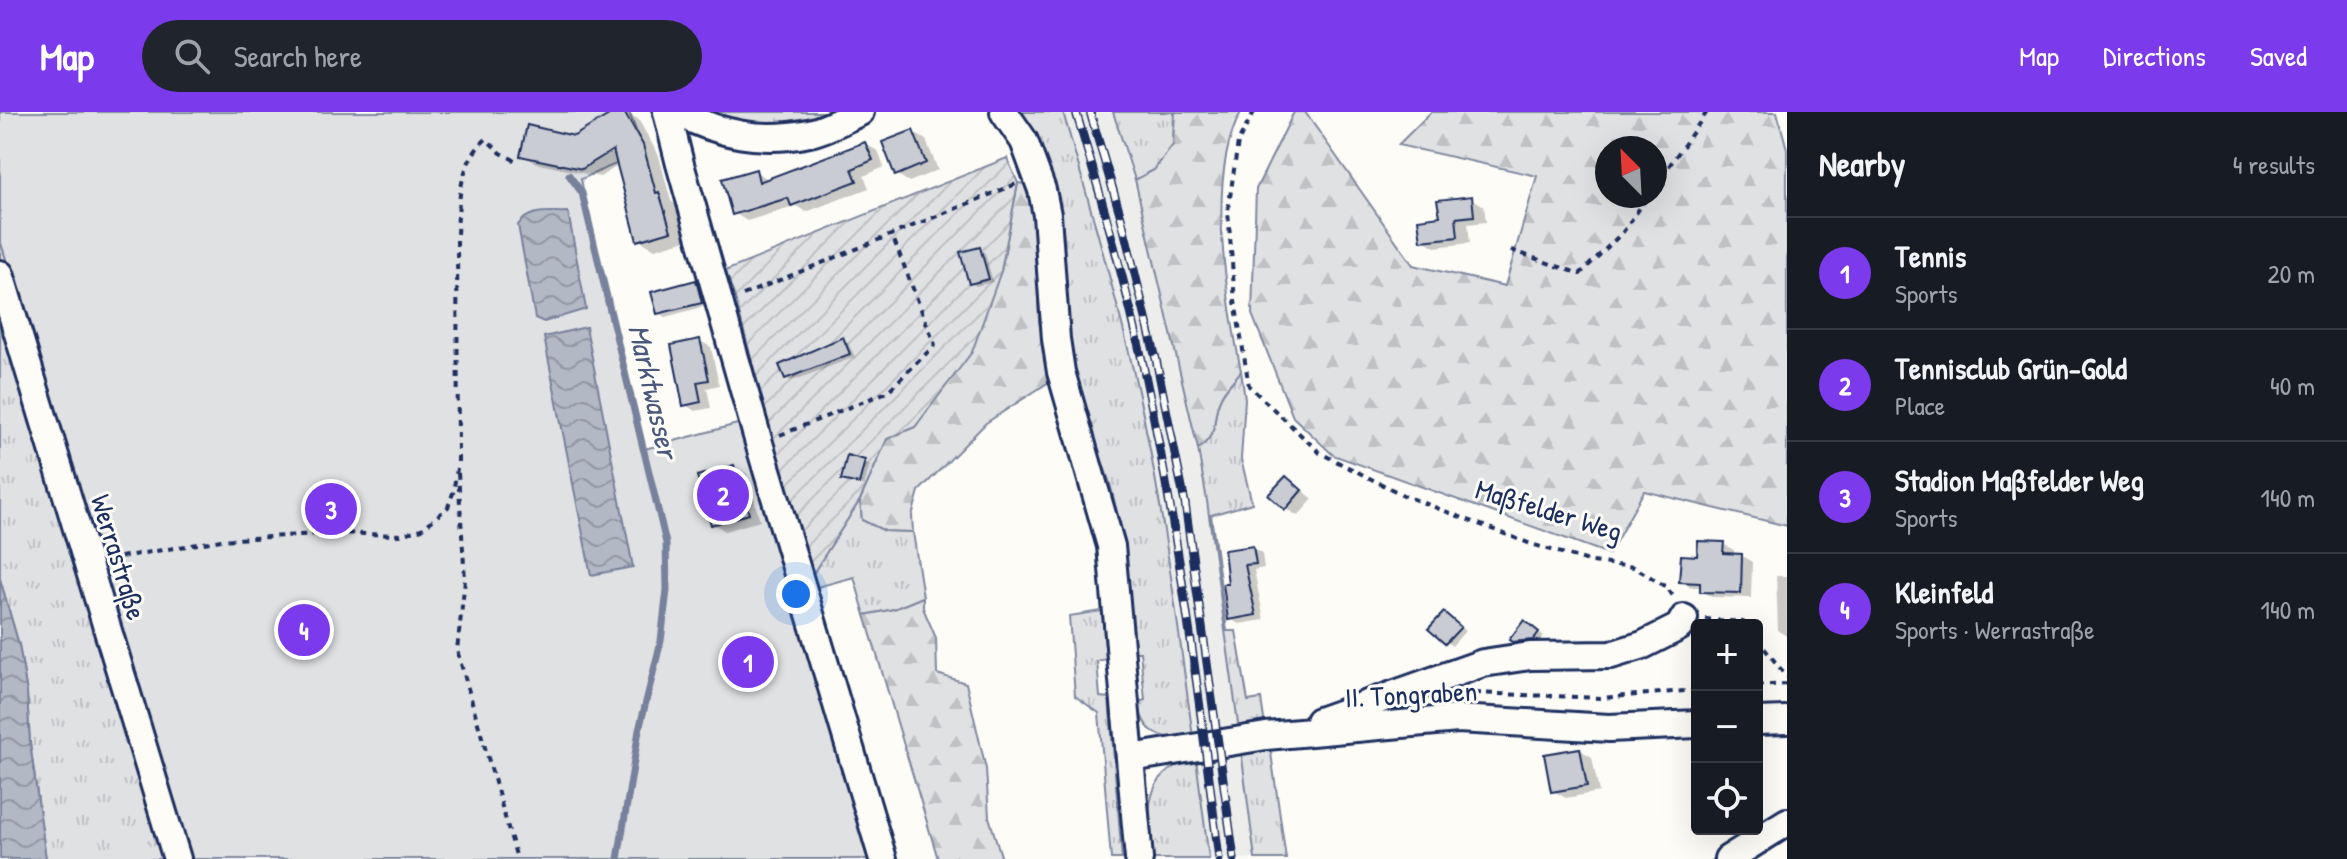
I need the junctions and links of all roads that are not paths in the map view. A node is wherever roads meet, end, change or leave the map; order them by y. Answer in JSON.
{"nodes":[{"id":1,"x":667,"y":112,"type":"edge"},
{"id":2,"x":677,"y":112,"type":"edge"},
{"id":3,"x":860,"y":112,"type":"edge"},
{"id":4,"x":1004,"y":112,"type":"edge"},
{"id":5,"x":0,"y":274,"type":"edge"},
{"id":6,"x":1684,"y":618,"type":"road end"},
{"id":7,"x":1787,"y":720,"type":"edge"},
{"id":8,"x":1763,"y":721,"type":"edge"},
{"id":9,"x":1691,"y":724,"type":"edge"},
{"id":10,"x":1266,"y":736,"type":"junction"},
{"id":11,"x":1131,"y":758,"type":"junction"},
{"id":12,"x":1787,"y":822,"type":"edge"},
{"id":13,"x":177,"y":859,"type":"edge"},
{"id":14,"x":883,"y":859,"type":"edge"},
{"id":15,"x":1139,"y":859,"type":"edge"},
{"id":16,"x":1728,"y":859,"type":"edge"}],
"edges":[{"from":1,"to":14,"type":"street"},
{"from":2,"to":3,"type":"street"},
{"from":4,"to":11,"type":"street"},
{"from":5,"to":13,"type":"street","name":"Werrastraße"},
{"from":6,"to":10,"type":"street"},
{"from":7,"to":8,"type":"street"},
{"from":9,"to":10,"type":"street","name":"II. Tongraben"},
{"from":10,"to":11,"type":"street","name":"II. Tongraben"},
{"from":11,"to":15,"type":"street"},
{"from":12,"to":16,"type":"street"}]}
